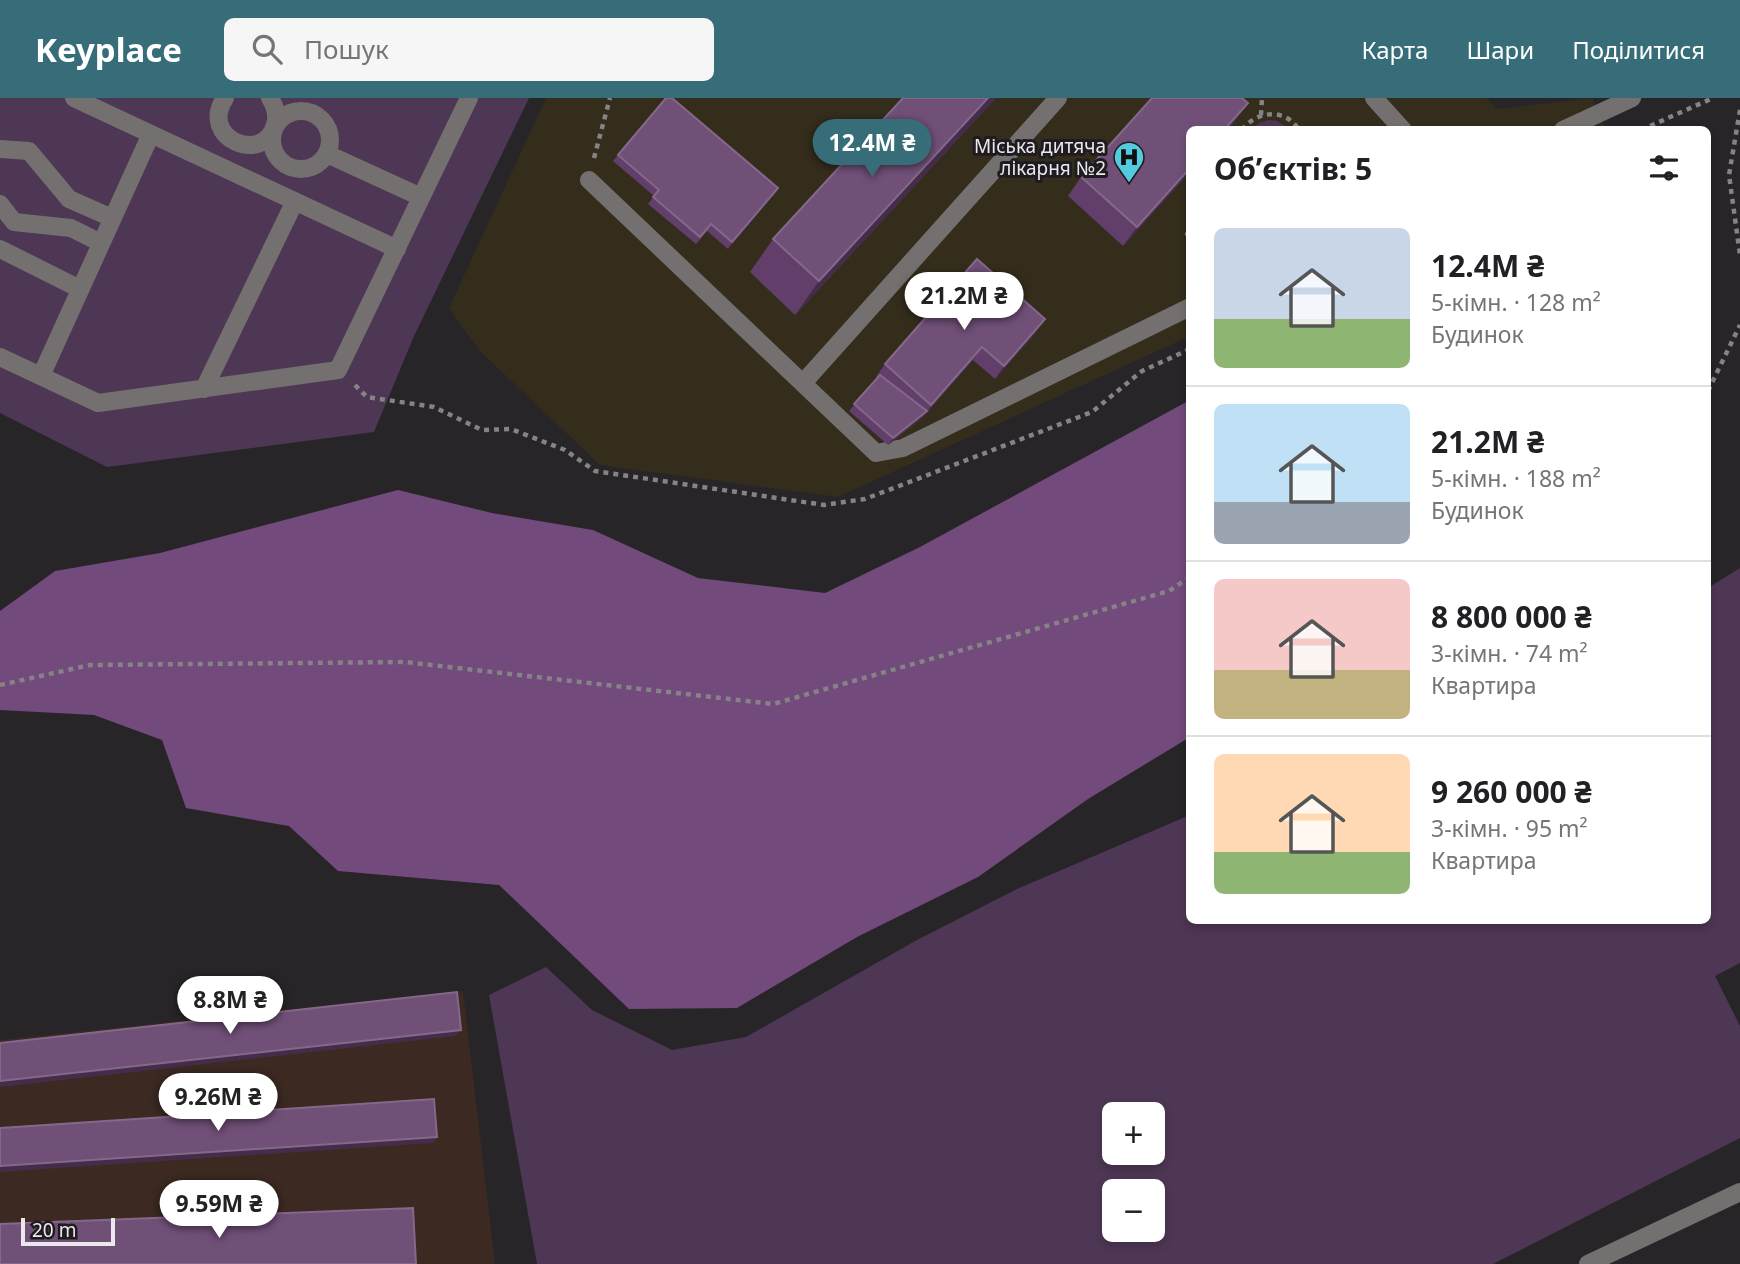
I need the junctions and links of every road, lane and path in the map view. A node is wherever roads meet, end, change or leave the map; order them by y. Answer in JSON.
{"nodes":[{"id":1,"x":74,"y":98,"type":"edge"},
{"id":2,"x":270,"y":98,"type":"edge"},
{"id":3,"x":469,"y":98,"type":"edge"},
{"id":4,"x":610,"y":98,"type":"edge"},
{"id":5,"x":1058,"y":98,"type":"edge"},
{"id":6,"x":1262,"y":98,"type":"edge"},
{"id":7,"x":1374,"y":98,"type":"edge"},
{"id":8,"x":1632,"y":98,"type":"edge"},
{"id":9,"x":1713,"y":98,"type":"edge"},
{"id":10,"x":219,"y":100,"type":"edge"},
{"id":11,"x":96,"y":103,"type":"edge"},
{"id":12,"x":1740,"y":110,"type":"edge"},
{"id":13,"x":1261,"y":115,"type":"junction"},
{"id":14,"x":1244,"y":126,"type":"edge"},
{"id":15,"x":1295,"y":126,"type":"edge"},
{"id":16,"x":1399,"y":126,"type":"edge"},
{"id":17,"x":1572,"y":126,"type":"edge"},
{"id":18,"x":1650,"y":126,"type":"edge"},
{"id":19,"x":273,"y":131,"type":"junction"},
{"id":20,"x":151,"y":134,"type":"junction"},
{"id":21,"x":0,"y":149,"type":"edge"},
{"id":22,"x":327,"y":154,"type":"junction"},
{"id":23,"x":589,"y":180,"type":"joint"},
{"id":24,"x":421,"y":197,"type":"junction"},
{"id":25,"x":295,"y":201,"type":"junction"},
{"id":26,"x":0,"y":204,"type":"edge"},
{"id":27,"x":112,"y":218,"type":"junction"},
{"id":28,"x":101,"y":243,"type":"junction"},
{"id":29,"x":0,"y":249,"type":"edge"},
{"id":30,"x":397,"y":249,"type":"junction"},
{"id":31,"x":1740,"y":255,"type":"edge"},
{"id":32,"x":80,"y":289,"type":"junction"},
{"id":33,"x":1186,"y":309,"type":"edge"},
{"id":34,"x":1740,"y":324,"type":"edge"},
{"id":35,"x":1186,"y":351,"type":"edge"},
{"id":36,"x":0,"y":357,"type":"edge"},
{"id":37,"x":338,"y":370,"type":"junction"},
{"id":38,"x":41,"y":376,"type":"junction"},
{"id":39,"x":803,"y":383,"type":"junction"},
{"id":40,"x":1711,"y":385,"type":"edge"},
{"id":41,"x":204,"y":389,"type":"junction"},
{"id":42,"x":1186,"y":580,"type":"edge"},
{"id":43,"x":0,"y":685,"type":"edge"},
{"id":44,"x":1740,"y":1192,"type":"edge"},
{"id":45,"x":1588,"y":1264,"type":"edge"}],
"edges":[{"from":1,"to":11,"type":"street"},
{"from":2,"to":19,"type":"street"},
{"from":3,"to":24,"type":"street"},
{"from":4,"to":23,"type":"path"},
{"from":5,"to":39,"type":"street"},
{"from":6,"to":13,"type":"path"},
{"from":7,"to":16,"type":"street"},
{"from":8,"to":17,"type":"street"},
{"from":9,"to":18,"type":"path"},
{"from":10,"to":19,"type":"street"},
{"from":11,"to":20,"type":"street"},
{"from":12,"to":31,"type":"path"},
{"from":13,"to":14,"type":"path"},
{"from":13,"to":15,"type":"path"},
{"from":19,"to":22,"type":"street"},
{"from":19,"to":22,"type":"street"},
{"from":20,"to":25,"type":"street"},
{"from":20,"to":27,"type":"street"},
{"from":21,"to":27,"type":"street"},
{"from":22,"to":24,"type":"street"},
{"from":23,"to":39,"type":"street"},
{"from":24,"to":30,"type":"street"},
{"from":25,"to":30,"type":"street"},
{"from":25,"to":41,"type":"street"},
{"from":26,"to":28,"type":"street"},
{"from":27,"to":28,"type":"street"},
{"from":28,"to":32,"type":"street"},
{"from":29,"to":32,"type":"street"},
{"from":30,"to":37,"type":"street"},
{"from":32,"to":38,"type":"street"},
{"from":33,"to":39,"type":"street"},
{"from":34,"to":40,"type":"path"},
{"from":35,"to":37,"type":"path"},
{"from":36,"to":38,"type":"street"},
{"from":37,"to":41,"type":"street"},
{"from":38,"to":41,"type":"street"},
{"from":42,"to":43,"type":"path"},
{"from":44,"to":45,"type":"street"}]}
